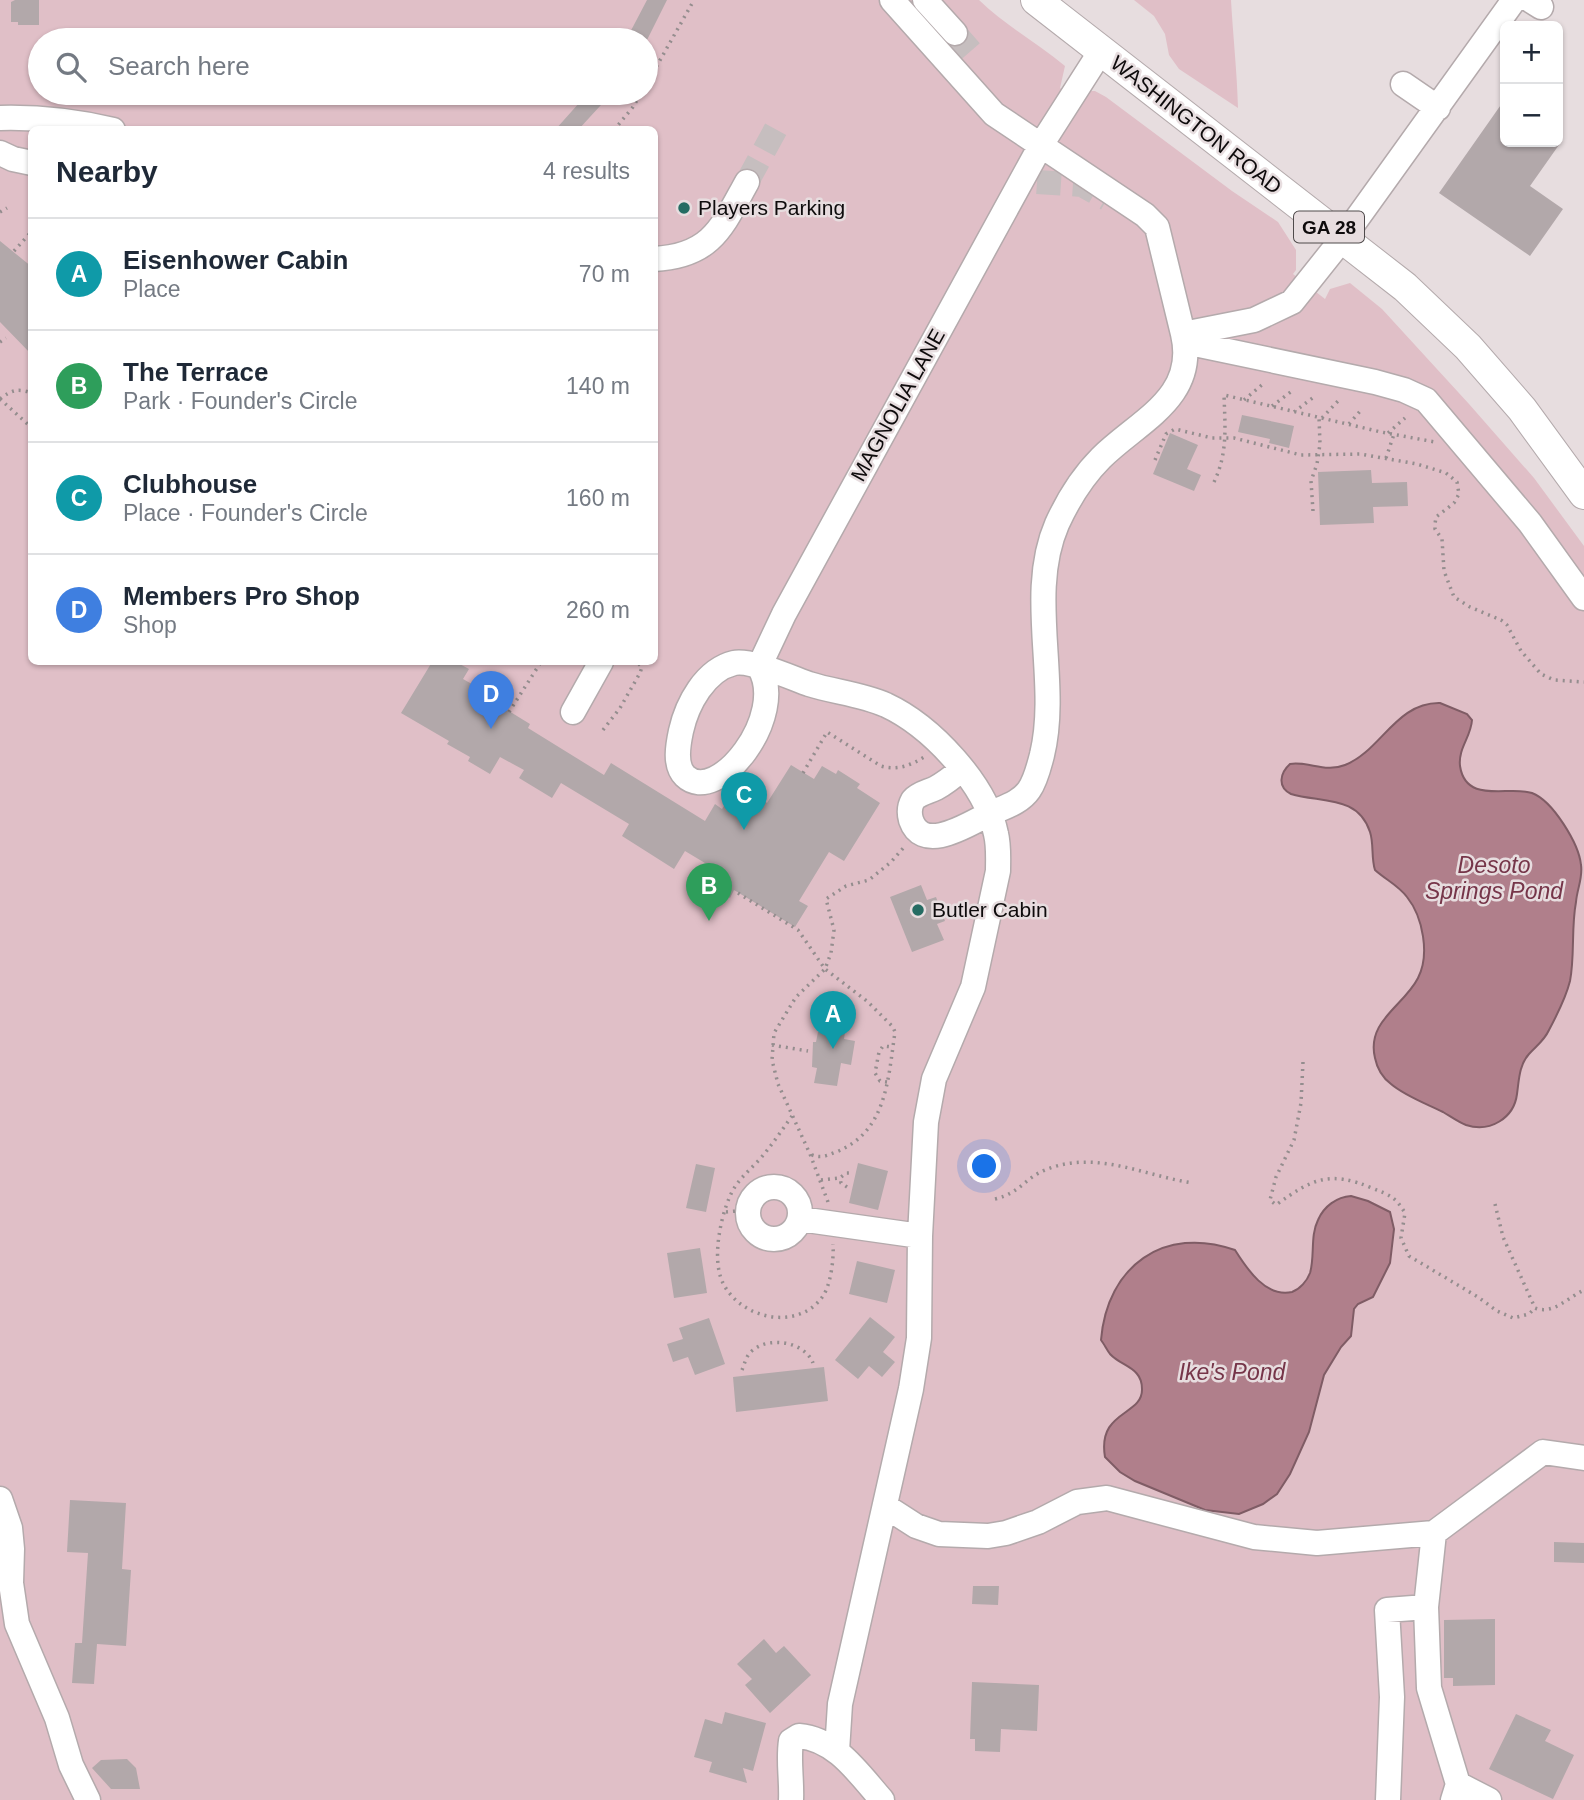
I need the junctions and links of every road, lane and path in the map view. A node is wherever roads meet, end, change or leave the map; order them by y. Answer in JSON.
{"nodes":[{"id":1,"x":695,"y":0,"type":"edge"},
{"id":2,"x":892,"y":0,"type":"edge"},
{"id":3,"x":925,"y":0,"type":"edge"},
{"id":4,"x":1036,"y":0,"type":"edge"},
{"id":5,"x":1514,"y":0,"type":"edge"},
{"id":6,"x":955,"y":33,"type":"tunnel mouth"},
{"id":7,"x":1497,"y":40,"type":"edge"},
{"id":8,"x":1101,"y":51,"type":"junction"},
{"id":9,"x":658,"y":64,"type":"edge"},
{"id":10,"x":1403,"y":84,"type":"dead end"},
{"id":11,"x":0,"y":101,"type":"edge"},
{"id":12,"x":634,"y":105,"type":"edge"},
{"id":13,"x":1438,"y":108,"type":"junction"},
{"id":14,"x":33,"y":117,"type":"junction"},
{"id":15,"x":0,"y":118,"type":"edge"},
{"id":16,"x":98,"y":126,"type":"edge"},
{"id":17,"x":617,"y":126,"type":"edge"},
{"id":18,"x":1041,"y":145,"type":"junction"},
{"id":19,"x":0,"y":153,"type":"edge"},
{"id":20,"x":28,"y":162,"type":"edge"},
{"id":21,"x":747,"y":182,"type":"tunnel mouth"},
{"id":22,"x":7,"y":208,"type":"dead end"},
{"id":23,"x":0,"y":212,"type":"edge"},
{"id":24,"x":28,"y":235,"type":"edge"},
{"id":25,"x":1343,"y":238,"type":"junction"},
{"id":26,"x":14,"y":251,"type":"dead end"},
{"id":27,"x":658,"y":259,"type":"edge"},
{"id":28,"x":6,"y":338,"type":"dead end"},
{"id":29,"x":1184,"y":338,"type":"junction"},
{"id":30,"x":0,"y":342,"type":"edge"},
{"id":31,"x":1263,"y":384,"type":"dead end"},
{"id":32,"x":1292,"y":391,"type":"dead end"},
{"id":33,"x":28,"y":392,"type":"edge"},
{"id":34,"x":1315,"y":396,"type":"dead end"},
{"id":35,"x":0,"y":399,"type":"edge"},
{"id":36,"x":1244,"y":400,"type":"junction"},
{"id":37,"x":1338,"y":401,"type":"dead end"},
{"id":38,"x":1272,"y":406,"type":"junction"},
{"id":39,"x":1362,"y":409,"type":"dead end"},
{"id":40,"x":1294,"y":412,"type":"junction"},
{"id":41,"x":1321,"y":418,"type":"junction"},
{"id":42,"x":1405,"y":418,"type":"dead end"},
{"id":43,"x":28,"y":424,"type":"edge"},
{"id":44,"x":1349,"y":424,"type":"junction"},
{"id":45,"x":1391,"y":434,"type":"junction"},
{"id":46,"x":1226,"y":438,"type":"junction"},
{"id":47,"x":1439,"y":442,"type":"dead end"},
{"id":48,"x":1318,"y":455,"type":"junction"},
{"id":49,"x":1386,"y":458,"type":"junction"},
{"id":50,"x":1155,"y":460,"type":"dead end"},
{"id":51,"x":1214,"y":482,"type":"dead end"},
{"id":52,"x":1584,"y":494,"type":"edge"},
{"id":53,"x":1313,"y":511,"type":"dead end"},
{"id":54,"x":1584,"y":598,"type":"edge"},
{"id":55,"x":539,"y":665,"type":"edge"},
{"id":56,"x":599,"y":665,"type":"edge"},
{"id":57,"x":640,"y":665,"type":"edge"},
{"id":58,"x":759,"y":667,"type":"junction"},
{"id":59,"x":1584,"y":682,"type":"edge"},
{"id":60,"x":509,"y":712,"type":"dead end"},
{"id":61,"x":573,"y":712,"type":"dead end"},
{"id":62,"x":603,"y":730,"type":"dead end"},
{"id":63,"x":942,"y":746,"type":"junction"},
{"id":64,"x":962,"y":769,"type":"junction"},
{"id":65,"x":803,"y":773,"type":"dead end"},
{"id":66,"x":990,"y":814,"type":"junction"},
{"id":67,"x":913,"y":837,"type":"dead end"},
{"id":68,"x":738,"y":893,"type":"dead end"},
{"id":69,"x":825,"y":969,"type":"junction"},
{"id":70,"x":772,"y":1045,"type":"junction"},
{"id":71,"x":893,"y":1047,"type":"junction"},
{"id":72,"x":808,"y":1051,"type":"dead end"},
{"id":73,"x":1303,"y":1062,"type":"dead end"},
{"id":74,"x":887,"y":1082,"type":"junction"},
{"id":75,"x":792,"y":1116,"type":"dead end"},
{"id":76,"x":810,"y":1154,"type":"dead end"},
{"id":77,"x":850,"y":1173,"type":"dead end"},
{"id":78,"x":840,"y":1178,"type":"junction"},
{"id":79,"x":821,"y":1180,"type":"dead end"},
{"id":80,"x":1193,"y":1183,"type":"dead end"},
{"id":81,"x":847,"y":1186,"type":"dead end"},
{"id":82,"x":995,"y":1199,"type":"dead end"},
{"id":83,"x":1495,"y":1204,"type":"dead end"},
{"id":84,"x":800,"y":1219,"type":"junction"},
{"id":85,"x":920,"y":1236,"type":"junction"},
{"id":86,"x":1584,"y":1290,"type":"edge"},
{"id":87,"x":1535,"y":1308,"type":"junction"},
{"id":88,"x":813,"y":1363,"type":"dead end"},
{"id":89,"x":743,"y":1370,"type":"dead end"},
{"id":90,"x":1584,"y":1458,"type":"edge"},
{"id":91,"x":0,"y":1499,"type":"edge"},
{"id":92,"x":886,"y":1506,"type":"junction"},
{"id":93,"x":1434,"y":1533,"type":"junction"},
{"id":94,"x":1426,"y":1607,"type":"junction"},
{"id":95,"x":837,"y":1751,"type":"junction"},
{"id":96,"x":1455,"y":1792,"type":"edge"},
{"id":97,"x":88,"y":1800,"type":"edge"},
{"id":98,"x":791,"y":1800,"type":"edge"},
{"id":99,"x":882,"y":1800,"type":"edge"},
{"id":100,"x":1388,"y":1800,"type":"edge"},
{"id":101,"x":1489,"y":1800,"type":"edge"}],
"edges":[{"from":1,"to":9,"type":"path"},
{"from":2,"to":18,"type":"street"},
{"from":3,"to":6,"type":"street"},
{"from":4,"to":8,"type":"main road","name":"WASHINGTON ROAD","number":"GA 28"},
{"from":5,"to":7,"type":"street"},
{"from":7,"to":13,"type":"street"},
{"from":8,"to":18,"type":"street","name":"MAGNOLIA LANE"},
{"from":8,"to":25,"type":"main road","name":"WASHINGTON ROAD","number":"GA 28"},
{"from":10,"to":13,"type":"street"},
{"from":11,"to":14,"type":"street"},
{"from":12,"to":17,"type":"path"},
{"from":13,"to":25,"type":"street"},
{"from":14,"to":15,"type":"street"},
{"from":14,"to":16,"type":"street"},
{"from":18,"to":29,"type":"street"},
{"from":18,"to":58,"type":"street","name":"MAGNOLIA LANE"},
{"from":19,"to":20,"type":"street"},
{"from":21,"to":27,"type":"street"},
{"from":22,"to":23,"type":"path"},
{"from":24,"to":26,"type":"path"},
{"from":25,"to":29,"type":"street"},
{"from":25,"to":52,"type":"main road","name":"WASHINGTON ROAD","number":"GA 28"},
{"from":28,"to":30,"type":"path"},
{"from":29,"to":54,"type":"street"},
{"from":29,"to":66,"type":"street"},
{"from":31,"to":36,"type":"path"},
{"from":32,"to":38,"type":"path"},
{"from":33,"to":35,"type":"path"},
{"from":34,"to":40,"type":"path"},
{"from":35,"to":43,"type":"path"},
{"from":36,"to":38,"type":"path"},
{"from":36,"to":46,"type":"path"},
{"from":37,"to":41,"type":"path"},
{"from":38,"to":40,"type":"path"},
{"from":39,"to":44,"type":"path"},
{"from":40,"to":41,"type":"path"},
{"from":41,"to":44,"type":"path"},
{"from":41,"to":48,"type":"path"},
{"from":42,"to":45,"type":"path"},
{"from":44,"to":45,"type":"path"},
{"from":45,"to":47,"type":"path"},
{"from":45,"to":49,"type":"path"},
{"from":46,"to":48,"type":"path"},
{"from":46,"to":50,"type":"path"},
{"from":46,"to":51,"type":"path"},
{"from":48,"to":49,"type":"path"},
{"from":48,"to":53,"type":"path"},
{"from":49,"to":59,"type":"path"},
{"from":55,"to":60,"type":"path"},
{"from":56,"to":61,"type":"street"},
{"from":57,"to":62,"type":"path"},
{"from":58,"to":58,"type":"street"},
{"from":58,"to":63,"type":"street"},
{"from":63,"to":64,"type":"street"},
{"from":63,"to":65,"type":"path"},
{"from":64,"to":66,"type":"street"},
{"from":64,"to":66,"type":"street"},
{"from":66,"to":85,"type":"street"},
{"from":67,"to":69,"type":"path"},
{"from":68,"to":69,"type":"path"},
{"from":69,"to":70,"type":"path"},
{"from":69,"to":71,"type":"path"},
{"from":70,"to":72,"type":"path"},
{"from":70,"to":75,"type":"path"},
{"from":71,"to":74,"type":"path"},
{"from":71,"to":74,"type":"path"},
{"from":73,"to":87,"type":"path"},
{"from":74,"to":76,"type":"path"},
{"from":77,"to":78,"type":"path"},
{"from":78,"to":79,"type":"path"},
{"from":78,"to":81,"type":"path"},
{"from":80,"to":82,"type":"path"},
{"from":83,"to":87,"type":"path"},
{"from":84,"to":84,"type":"street"},
{"from":84,"to":85,"type":"street"},
{"from":85,"to":92,"type":"street"},
{"from":86,"to":87,"type":"path"},
{"from":88,"to":89,"type":"path"},
{"from":90,"to":93,"type":"street"},
{"from":91,"to":97,"type":"street"},
{"from":92,"to":93,"type":"street"},
{"from":92,"to":95,"type":"street"},
{"from":93,"to":94,"type":"street"},
{"from":94,"to":96,"type":"street"},
{"from":94,"to":100,"type":"street"},
{"from":95,"to":98,"type":"street"},
{"from":95,"to":99,"type":"street"},
{"from":96,"to":101,"type":"street"}]}
